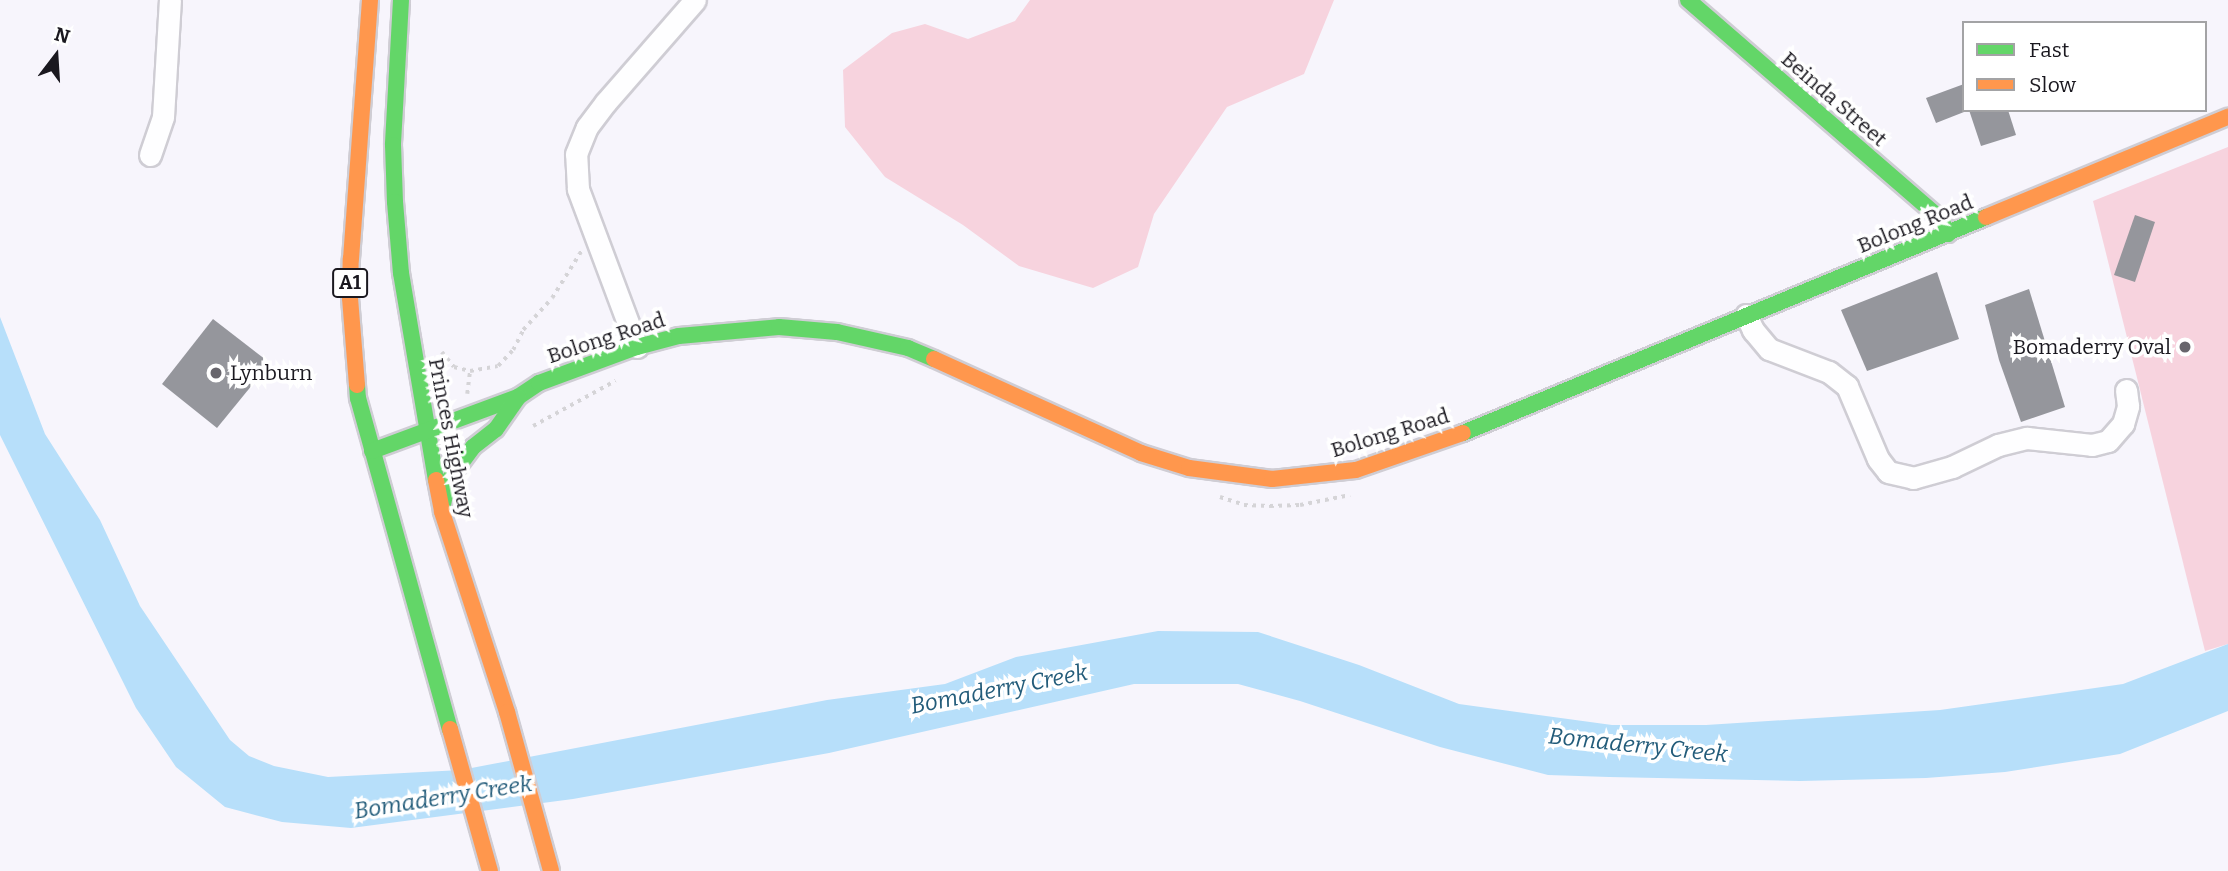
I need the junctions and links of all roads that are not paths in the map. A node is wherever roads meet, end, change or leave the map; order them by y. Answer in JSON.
{"nodes":[{"id":1,"x":170,"y":0,"type":"edge"},
{"id":2,"x":370,"y":0,"type":"edge"},
{"id":3,"x":401,"y":0,"type":"edge"},
{"id":4,"x":695,"y":0,"type":"edge"},
{"id":5,"x":1688,"y":0,"type":"edge"},
{"id":6,"x":2228,"y":117,"type":"edge"},
{"id":7,"x":150,"y":155,"type":"dead end"},
{"id":8,"x":1948,"y":234,"type":"junction"},
{"id":9,"x":1746,"y":315,"type":"junction"},
{"id":10,"x":637,"y":347,"type":"junction"},
{"id":11,"x":539,"y":383,"type":"junction"},
{"id":12,"x":2126,"y":390,"type":"dead end"},
{"id":13,"x":475,"y":395,"type":"dead end"},
{"id":14,"x":519,"y":397,"type":"junction"},
{"id":15,"x":446,"y":405,"type":"dead end"},
{"id":16,"x":419,"y":415,"type":"junction"},
{"id":17,"x":428,"y":430,"type":"junction"},
{"id":18,"x":372,"y":451,"type":"junction"},
{"id":19,"x":442,"y":512,"type":"junction"},
{"id":20,"x":490,"y":871,"type":"edge"},
{"id":21,"x":551,"y":871,"type":"edge"}],
"edges":[{"from":1,"to":7,"type":"street"},
{"from":2,"to":18,"type":"main road","number":"A1"},
{"from":3,"to":16,"type":"main road","name":"Princes Highway","number":"A1"},
{"from":4,"to":10,"type":"street"},
{"from":5,"to":8,"type":"main road","name":"Beinda Street"},
{"from":6,"to":8,"type":"main road","name":"Bolong Road"},
{"from":8,"to":9,"type":"main road","name":"Bolong Road"},
{"from":9,"to":10,"type":"main road","name":"Bolong Road"},
{"from":9,"to":12,"type":"street"},
{"from":10,"to":11,"type":"main road","name":"Bolong Road"},
{"from":11,"to":13,"type":"main road","name":"Bolong Road"},
{"from":11,"to":14,"type":"main road","name":"Bolong Road"},
{"from":14,"to":17,"type":"main road","name":"Bolong Road"},
{"from":14,"to":19,"type":"main road"},
{"from":15,"to":16,"type":"main road"},
{"from":16,"to":17,"type":"main road","name":"Princes Highway","number":"A1"},
{"from":17,"to":18,"type":"main road","name":"Bolong Road"},
{"from":17,"to":19,"type":"main road","name":"Princes Highway","number":"A1"},
{"from":18,"to":20,"type":"main road","number":"A1"},
{"from":19,"to":21,"type":"main road","name":"Princes Highway","number":"A1"}]}
